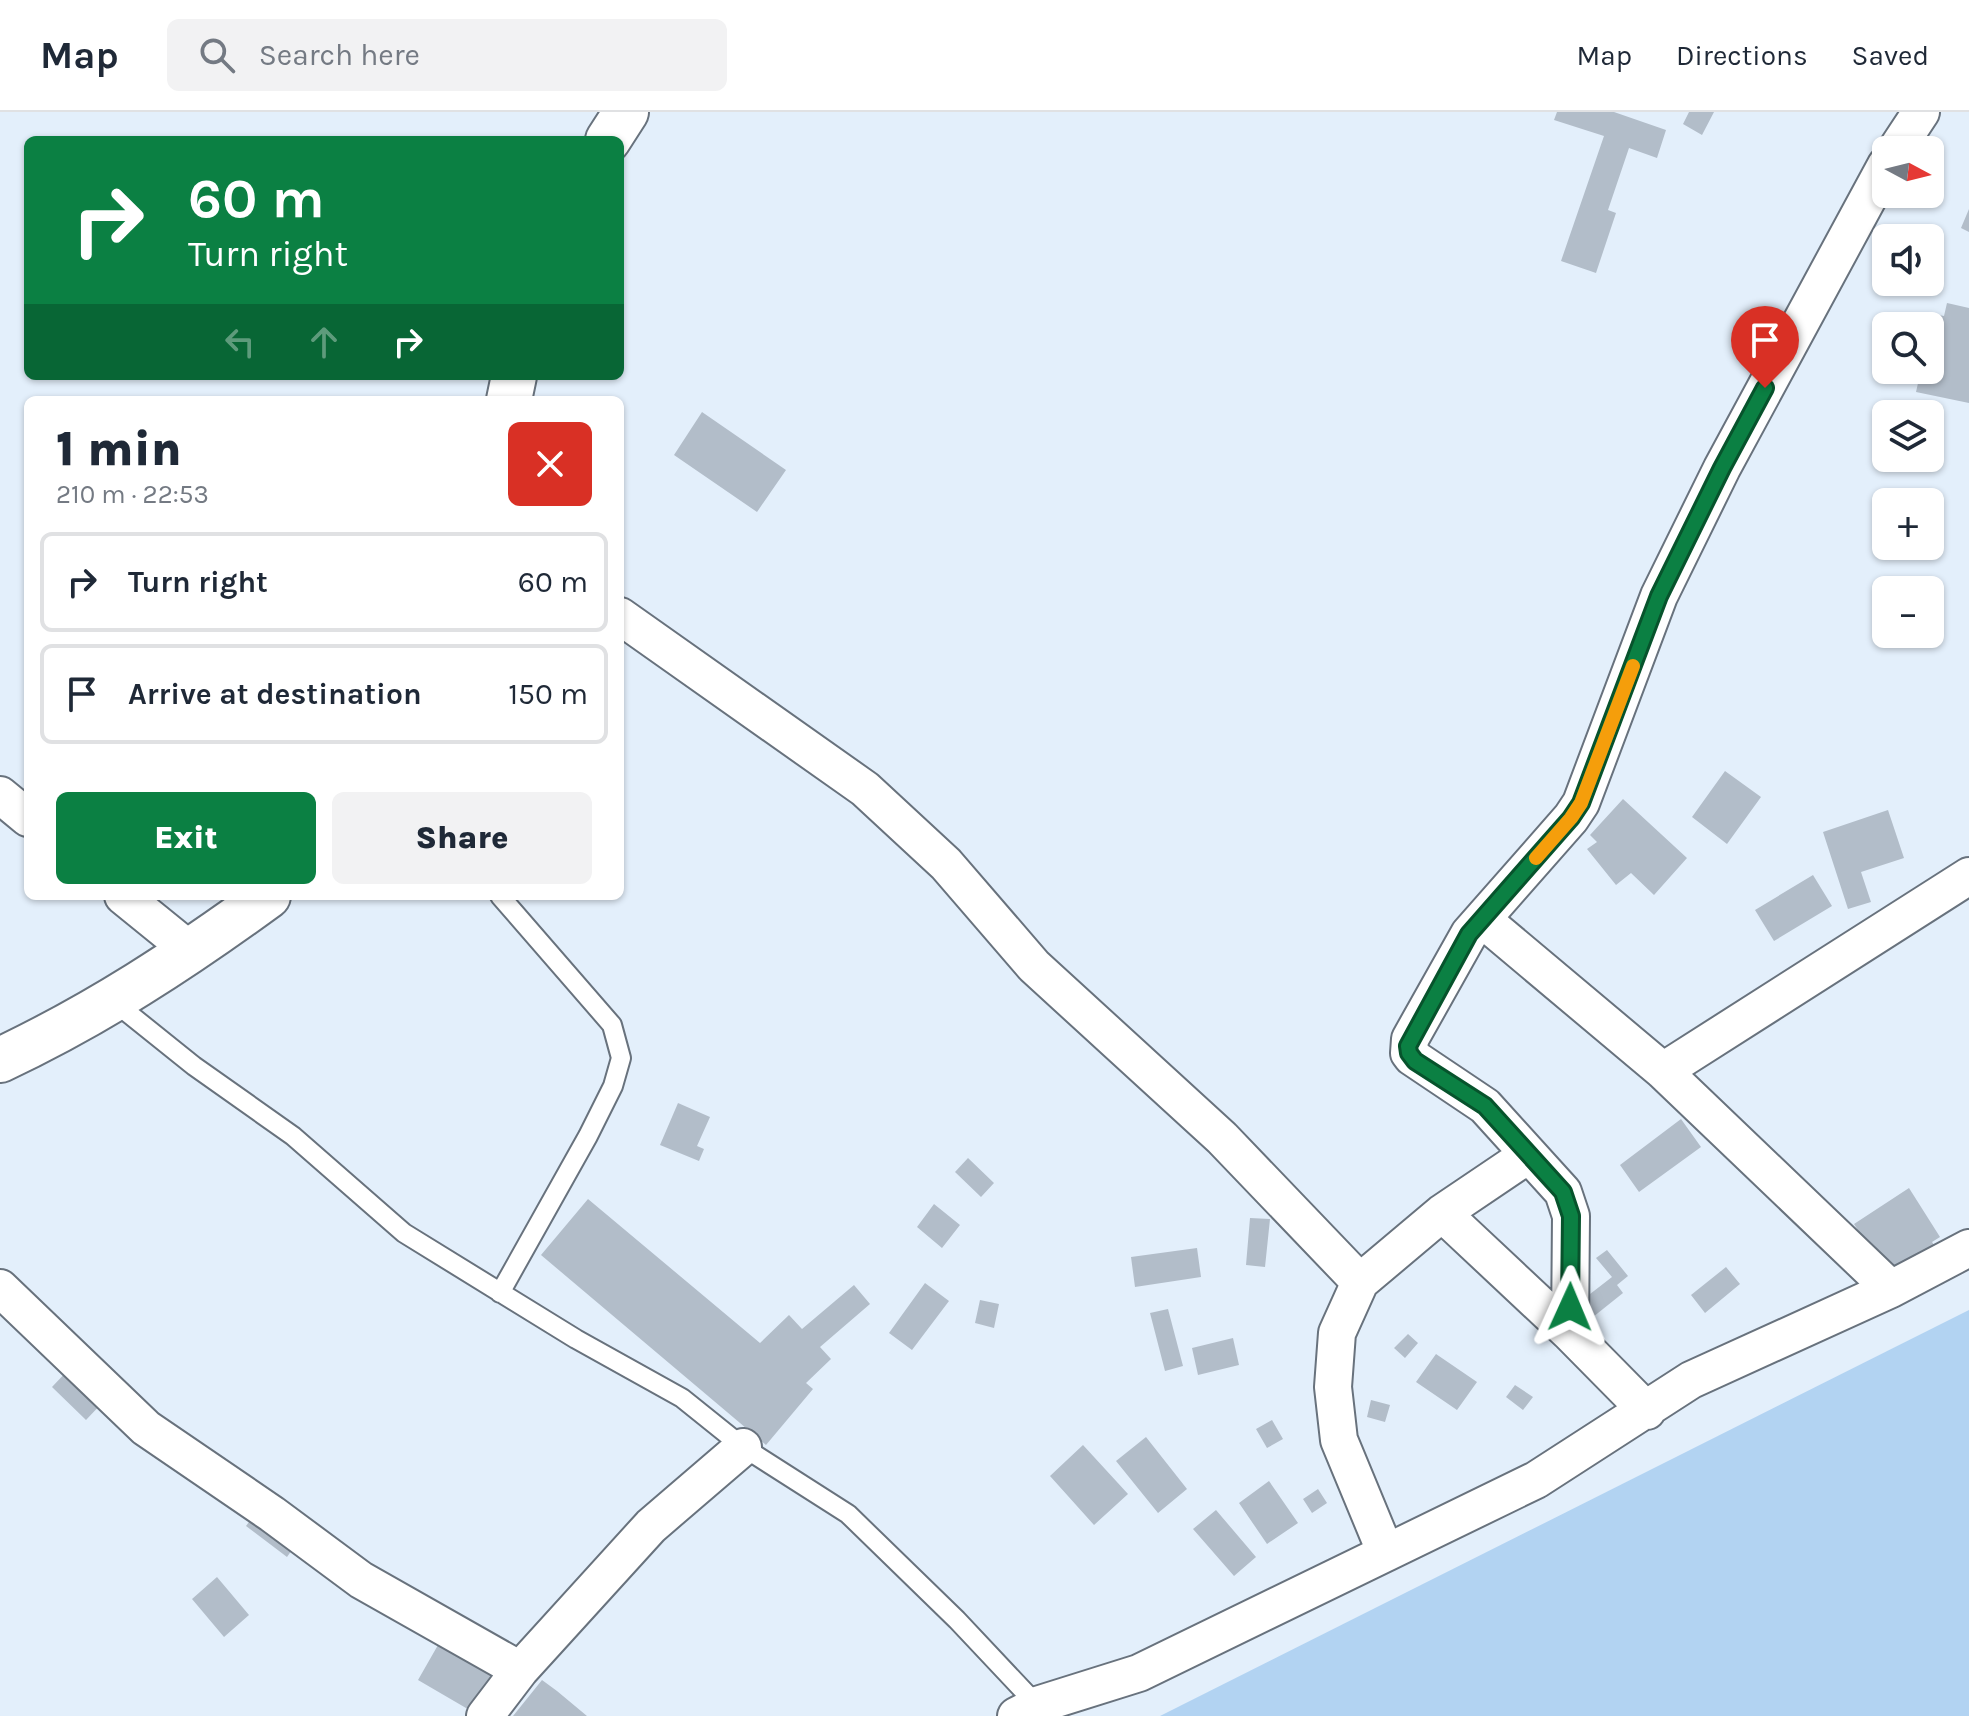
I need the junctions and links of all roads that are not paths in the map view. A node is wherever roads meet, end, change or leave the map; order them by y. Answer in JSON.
{"nodes":[{"id":1,"x":626,"y":112,"type":"edge"},
{"id":2,"x":1921,"y":112,"type":"edge"},
{"id":3,"x":611,"y":136,"type":"edge"},
{"id":4,"x":1905,"y":136,"type":"edge"},
{"id":5,"x":1872,"y":191,"type":"edge"},
{"id":6,"x":624,"y":619,"type":"edge"},
{"id":7,"x":0,"y":795,"type":"edge"},
{"id":8,"x":24,"y":815,"type":"edge"},
{"id":9,"x":1969,"y":876,"type":"edge"},
{"id":10,"x":128,"y":900,"type":"edge"},
{"id":11,"x":263,"y":900,"type":"edge"},
{"id":12,"x":503,"y":900,"type":"edge"},
{"id":13,"x":1482,"y":919,"type":"junction"},
{"id":14,"x":192,"y":952,"type":"junction"},
{"id":15,"x":113,"y":1001,"type":"junction"},
{"id":16,"x":0,"y":1060,"type":"edge"},
{"id":17,"x":1663,"y":1071,"type":"junction"},
{"id":18,"x":1528,"y":1155,"type":"junction"},
{"id":19,"x":1442,"y":1213,"type":"junction"},
{"id":20,"x":1969,"y":1248,"type":"edge"},
{"id":21,"x":1360,"y":1282,"type":"junction"},
{"id":22,"x":0,"y":1288,"type":"edge"},
{"id":23,"x":1891,"y":1289,"type":"junction"},
{"id":24,"x":500,"y":1293,"type":"junction"},
{"id":25,"x":1570,"y":1333,"type":"junction"},
{"id":26,"x":1647,"y":1411,"type":"junction"},
{"id":27,"x":743,"y":1447,"type":"junction"},
{"id":28,"x":1385,"y":1551,"type":"junction"},
{"id":29,"x":520,"y":1670,"type":"junction"},
{"id":30,"x":1027,"y":1711,"type":"edge"},
{"id":31,"x":485,"y":1716,"type":"edge"}],
"edges":[{"from":1,"to":3,"type":"street"},
{"from":2,"to":4,"type":"street"},
{"from":5,"to":13,"type":"street"},
{"from":6,"to":21,"type":"street"},
{"from":7,"to":8,"type":"street"},
{"from":9,"to":17,"type":"street"},
{"from":10,"to":14,"type":"street"},
{"from":11,"to":14,"type":"street"},
{"from":12,"to":24,"type":"lane"},
{"from":13,"to":17,"type":"street"},
{"from":13,"to":18,"type":"street"},
{"from":14,"to":15,"type":"street"},
{"from":15,"to":16,"type":"street"},
{"from":15,"to":24,"type":"lane"},
{"from":17,"to":23,"type":"street"},
{"from":18,"to":19,"type":"street"},
{"from":18,"to":25,"type":"street"},
{"from":19,"to":21,"type":"street"},
{"from":19,"to":25,"type":"street"},
{"from":20,"to":23,"type":"street"},
{"from":21,"to":28,"type":"street"},
{"from":22,"to":29,"type":"street"},
{"from":23,"to":26,"type":"street"},
{"from":24,"to":27,"type":"lane"},
{"from":25,"to":26,"type":"street"},
{"from":26,"to":28,"type":"street"},
{"from":27,"to":29,"type":"street"},
{"from":27,"to":30,"type":"lane"},
{"from":28,"to":30,"type":"street"},
{"from":29,"to":31,"type":"street"}]}
